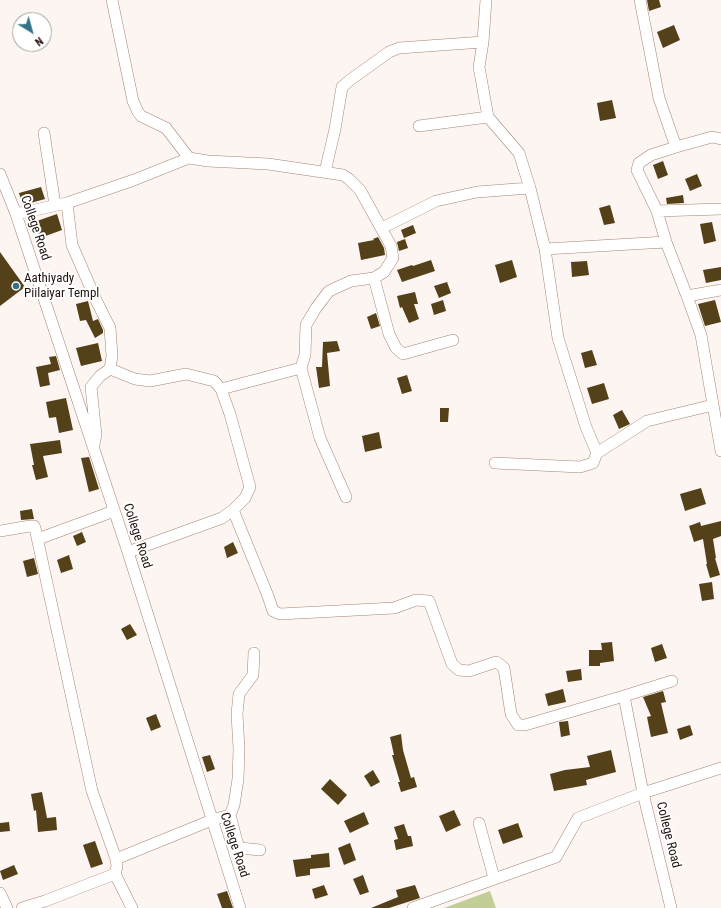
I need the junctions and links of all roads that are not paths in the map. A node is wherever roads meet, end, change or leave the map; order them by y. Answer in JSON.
{"nodes":[{"id":1,"x":112,"y":0,"type":"edge"},
{"id":2,"x":486,"y":0,"type":"edge"},
{"id":3,"x":640,"y":0,"type":"edge"},
{"id":4,"x":483,"y":42,"type":"junction"},
{"id":5,"x":488,"y":117,"type":"junction"},
{"id":6,"x":419,"y":126,"type":"dead end"},
{"id":7,"x":44,"y":133,"type":"dead end"},
{"id":8,"x":721,"y":139,"type":"edge"},
{"id":9,"x":676,"y":147,"type":"junction"},
{"id":10,"x":189,"y":158,"type":"junction"},
{"id":11,"x":325,"y":172,"type":"junction"},
{"id":12,"x":0,"y":174,"type":"edge"},
{"id":13,"x":530,"y":188,"type":"junction"},
{"id":14,"x":61,"y":204,"type":"junction"},
{"id":15,"x":721,"y":209,"type":"edge"},
{"id":16,"x":657,"y":211,"type":"junction"},
{"id":17,"x":16,"y":214,"type":"junction"},
{"id":18,"x":382,"y":228,"type":"junction"},
{"id":19,"x":666,"y":242,"type":"junction"},
{"id":20,"x":544,"y":249,"type":"junction"},
{"id":21,"x":374,"y":278,"type":"junction"},
{"id":22,"x":721,"y":290,"type":"edge"},
{"id":23,"x":687,"y":296,"type":"junction"},
{"id":24,"x":453,"y":340,"type":"dead end"},
{"id":25,"x":301,"y":368,"type":"junction"},
{"id":26,"x":110,"y":369,"type":"junction"},
{"id":27,"x":221,"y":389,"type":"junction"},
{"id":28,"x":713,"y":405,"type":"junction"},
{"id":29,"x":93,"y":448,"type":"junction"},
{"id":30,"x":721,"y":451,"type":"edge"},
{"id":31,"x":597,"y":452,"type":"junction"},
{"id":32,"x":494,"y":463,"type":"dead end"},
{"id":33,"x":346,"y":497,"type":"dead end"},
{"id":34,"x":233,"y":510,"type":"junction"},
{"id":35,"x":114,"y":511,"type":"junction"},
{"id":36,"x":0,"y":531,"type":"edge"},
{"id":37,"x":38,"y":540,"type":"junction"},
{"id":38,"x":128,"y":552,"type":"junction"},
{"id":39,"x":254,"y":653,"type":"dead end"},
{"id":40,"x":672,"y":681,"type":"dead end"},
{"id":41,"x":624,"y":696,"type":"junction"},
{"id":42,"x":721,"y":768,"type":"edge"},
{"id":43,"x":643,"y":793,"type":"junction"},
{"id":44,"x":230,"y":816,"type":"junction"},
{"id":45,"x":212,"y":820,"type":"junction"},
{"id":46,"x":479,"y":823,"type":"dead end"},
{"id":47,"x":260,"y":850,"type":"dead end"},
{"id":48,"x":116,"y":859,"type":"junction"},
{"id":49,"x":115,"y":874,"type":"junction"},
{"id":50,"x":494,"y":878,"type":"junction"},
{"id":51,"x":0,"y":893,"type":"edge"},
{"id":52,"x":46,"y":904,"type":"edge"},
{"id":53,"x":7,"y":908,"type":"edge"},
{"id":54,"x":22,"y":908,"type":"edge"},
{"id":55,"x":132,"y":908,"type":"edge"},
{"id":56,"x":240,"y":908,"type":"edge"},
{"id":57,"x":413,"y":908,"type":"edge"},
{"id":58,"x":672,"y":908,"type":"edge"}],
"edges":[{"from":1,"to":10,"type":"street"},
{"from":2,"to":4,"type":"street"},
{"from":3,"to":9,"type":"street"},
{"from":4,"to":5,"type":"street"},
{"from":4,"to":11,"type":"street"},
{"from":5,"to":6,"type":"street"},
{"from":5,"to":13,"type":"street"},
{"from":7,"to":14,"type":"street"},
{"from":8,"to":9,"type":"street"},
{"from":9,"to":16,"type":"street"},
{"from":10,"to":11,"type":"street"},
{"from":10,"to":14,"type":"street"},
{"from":11,"to":18,"type":"street"},
{"from":12,"to":17,"type":"street","name":"College Road"},
{"from":13,"to":18,"type":"street"},
{"from":13,"to":20,"type":"street"},
{"from":14,"to":17,"type":"street"},
{"from":14,"to":26,"type":"street"},
{"from":15,"to":16,"type":"street"},
{"from":16,"to":19,"type":"street"},
{"from":17,"to":29,"type":"street","name":"College Road"},
{"from":18,"to":21,"type":"street"},
{"from":19,"to":20,"type":"street"},
{"from":19,"to":23,"type":"street"},
{"from":20,"to":31,"type":"street"},
{"from":21,"to":24,"type":"street"},
{"from":21,"to":25,"type":"street"},
{"from":22,"to":23,"type":"street"},
{"from":23,"to":28,"type":"street"},
{"from":25,"to":27,"type":"street"},
{"from":25,"to":33,"type":"street"},
{"from":26,"to":27,"type":"street"},
{"from":26,"to":29,"type":"street"},
{"from":27,"to":34,"type":"street"},
{"from":28,"to":30,"type":"street"},
{"from":28,"to":31,"type":"street"},
{"from":29,"to":35,"type":"street","name":"College Road"},
{"from":31,"to":32,"type":"street"},
{"from":34,"to":38,"type":"street"},
{"from":34,"to":41,"type":"street"},
{"from":35,"to":37,"type":"street"},
{"from":35,"to":38,"type":"street","name":"College Road"},
{"from":36,"to":37,"type":"street"},
{"from":37,"to":48,"type":"street"},
{"from":38,"to":45,"type":"street","name":"College Road"},
{"from":39,"to":44,"type":"street"},
{"from":40,"to":41,"type":"street"},
{"from":41,"to":43,"type":"street"},
{"from":42,"to":43,"type":"street"},
{"from":43,"to":50,"type":"street","name":"College Road"},
{"from":43,"to":58,"type":"street","name":"College Road"},
{"from":44,"to":45,"type":"street"},
{"from":44,"to":47,"type":"street"},
{"from":45,"to":48,"type":"street"},
{"from":45,"to":56,"type":"street","name":"College Road"},
{"from":46,"to":50,"type":"street"},
{"from":48,"to":49,"type":"street"},
{"from":49,"to":52,"type":"street"},
{"from":49,"to":55,"type":"street"},
{"from":50,"to":57,"type":"street","name":"College Road"},
{"from":51,"to":53,"type":"street"},
{"from":52,"to":54,"type":"street"}]}
